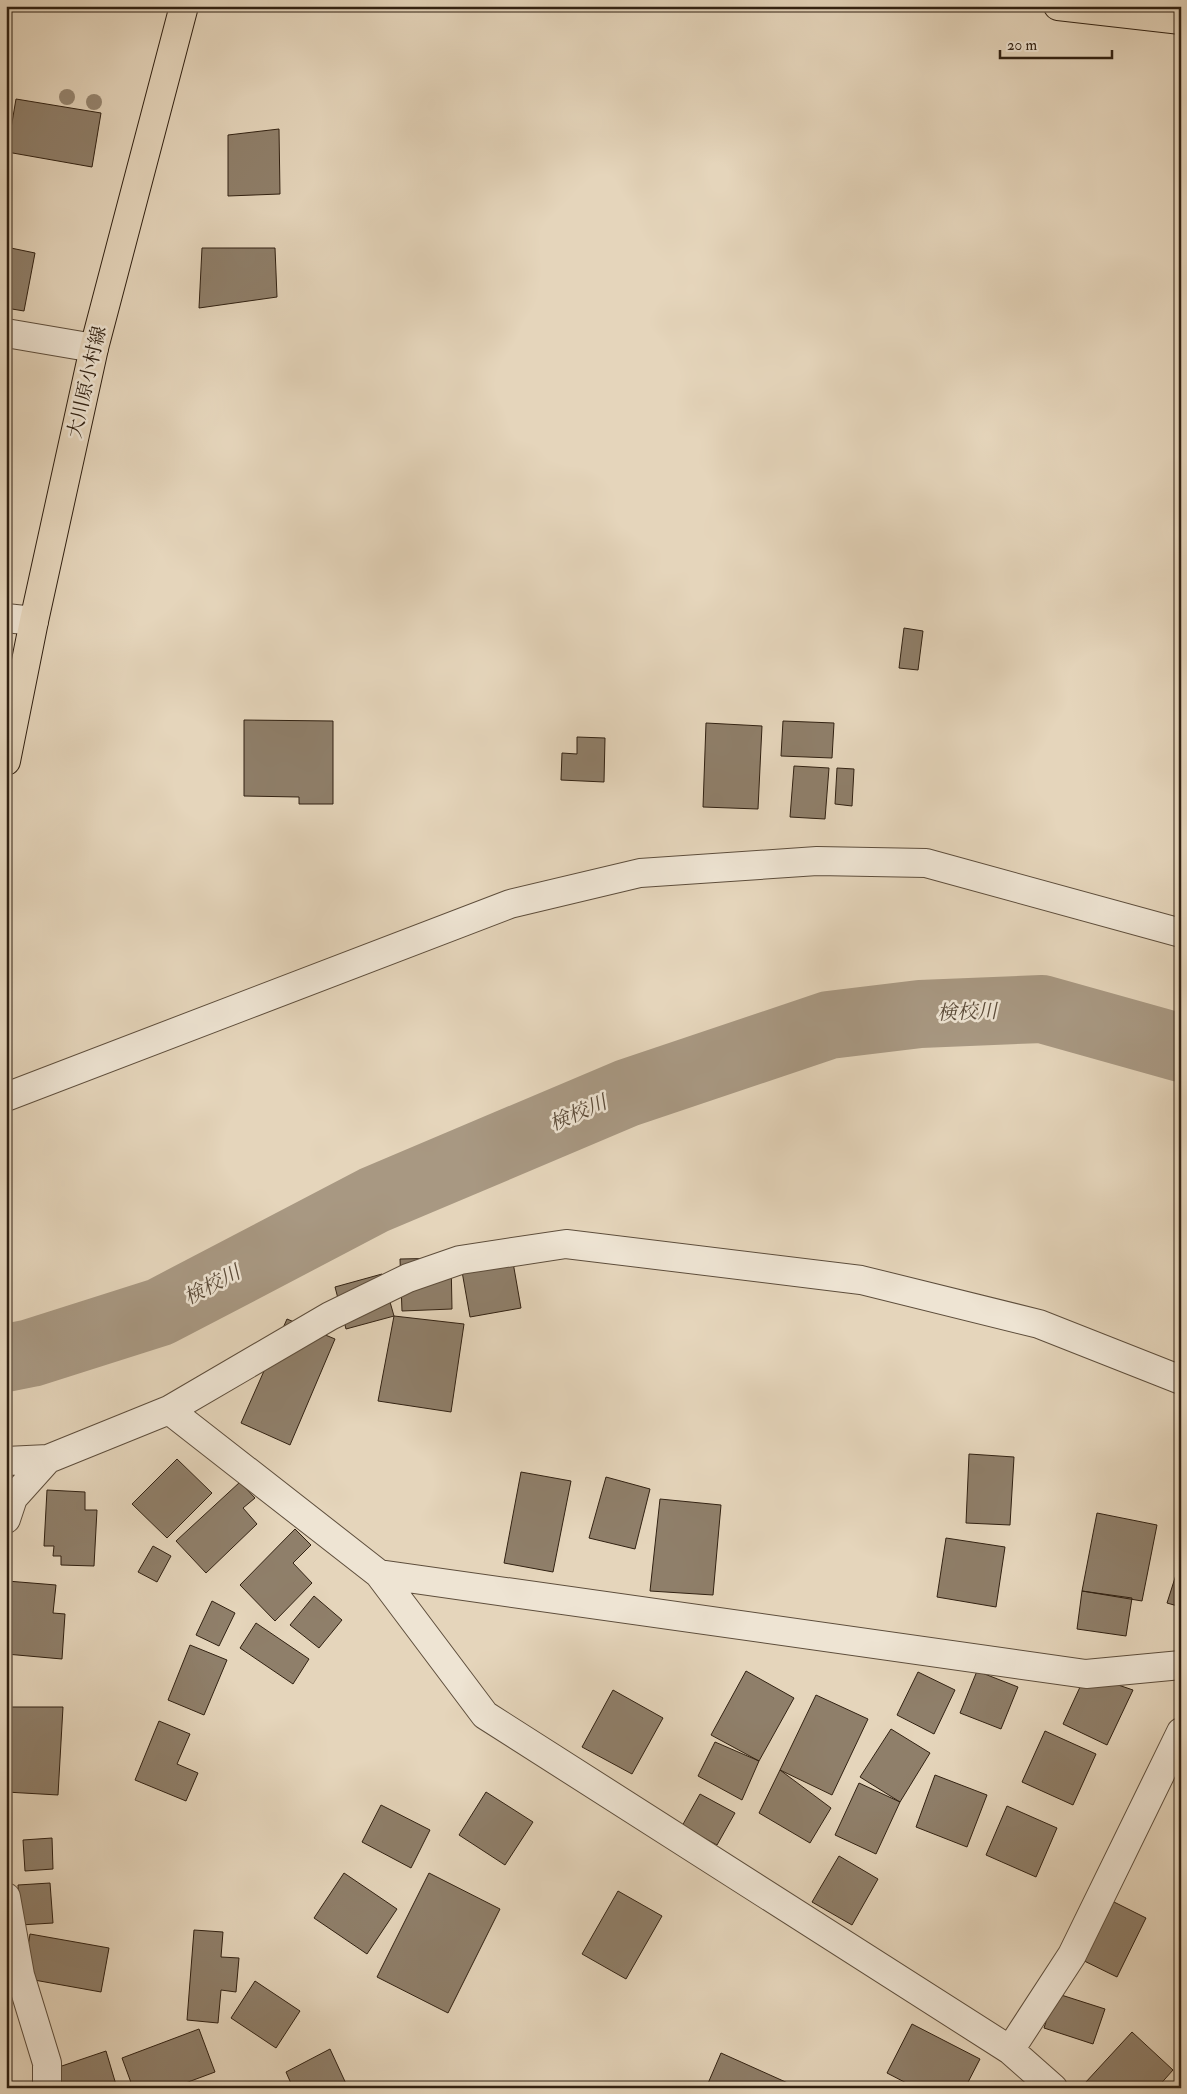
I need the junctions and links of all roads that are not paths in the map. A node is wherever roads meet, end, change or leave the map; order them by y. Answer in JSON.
{"nodes":[{"id":1,"x":184,"y":6,"type":"edge"},
{"id":2,"x":1058,"y":6,"type":"edge"},
{"id":3,"x":1181,"y":20,"type":"edge"},
{"id":4,"x":6,"y":333,"type":"edge"},
{"id":5,"x":94,"y":348,"type":"junction"},
{"id":6,"x":6,"y":618,"type":"edge"},
{"id":7,"x":34,"y":621,"type":"junction"},
{"id":8,"x":6,"y":761,"type":"edge"},
{"id":9,"x":1181,"y":933,"type":"edge"},
{"id":10,"x":6,"y":1097,"type":"edge"},
{"id":11,"x":1181,"y":1380,"type":"edge"},
{"id":12,"x":169,"y":1410,"type":"junction"},
{"id":13,"x":48,"y":1459,"type":"junction"},
{"id":14,"x":6,"y":1461,"type":"edge"},
{"id":15,"x":6,"y":1519,"type":"edge"},
{"id":16,"x":379,"y":1574,"type":"junction"},
{"id":17,"x":1181,"y":1664,"type":"edge"},
{"id":18,"x":1181,"y":1732,"type":"edge"},
{"id":19,"x":6,"y":1897,"type":"edge"},
{"id":20,"x":13,"y":1976,"type":"edge"},
{"id":21,"x":1010,"y":2050,"type":"junction"},
{"id":22,"x":47,"y":2088,"type":"edge"},
{"id":23,"x":1053,"y":2088,"type":"edge"}],
"edges":[{"from":1,"to":5,"type":"main road","name":"大川原小村線"},
{"from":2,"to":3,"type":"main road"},
{"from":4,"to":5,"type":"street"},
{"from":5,"to":7,"type":"main road","name":"大川原小村線"},
{"from":6,"to":7,"type":"street"},
{"from":7,"to":8,"type":"main road","name":"大川原小村線"},
{"from":9,"to":10,"type":"street"},
{"from":11,"to":12,"type":"street"},
{"from":12,"to":13,"type":"street"},
{"from":12,"to":16,"type":"street"},
{"from":13,"to":14,"type":"street"},
{"from":13,"to":15,"type":"street"},
{"from":16,"to":17,"type":"street"},
{"from":16,"to":21,"type":"street"},
{"from":18,"to":21,"type":"street"},
{"from":19,"to":20,"type":"street"},
{"from":20,"to":22,"type":"street"},
{"from":21,"to":23,"type":"street"}]}
